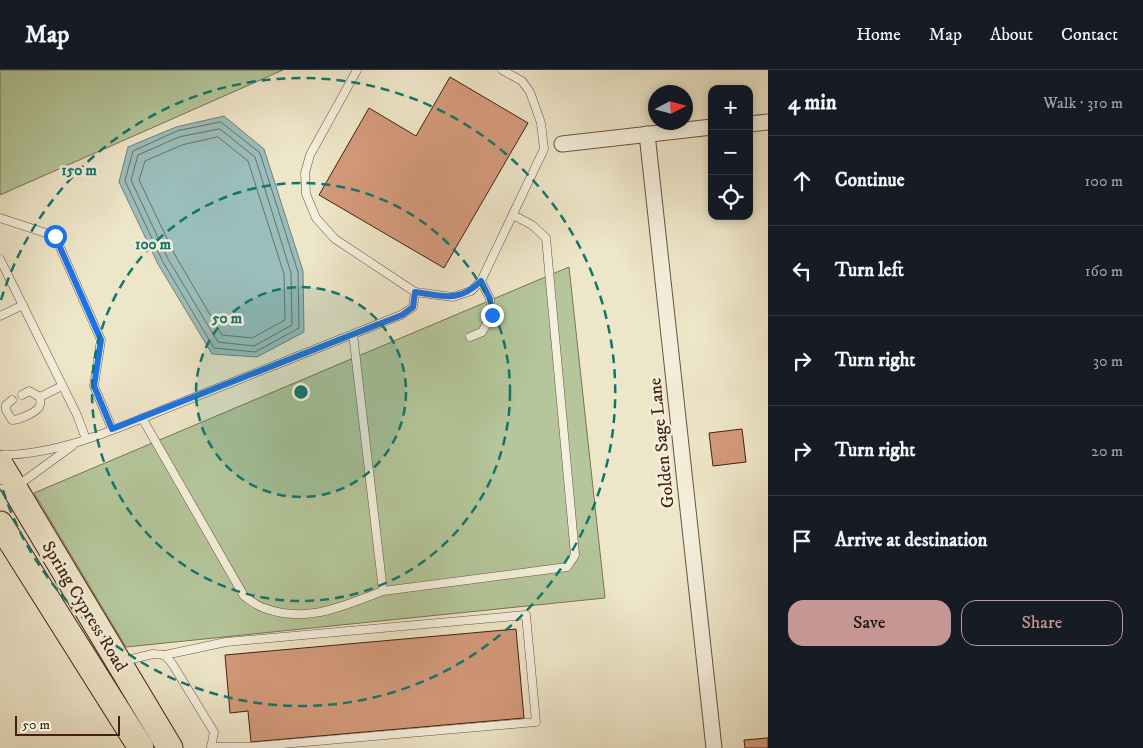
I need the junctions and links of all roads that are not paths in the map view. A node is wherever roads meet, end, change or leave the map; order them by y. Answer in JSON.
{"nodes":[{"id":1,"x":356,"y":70,"type":"edge"},
{"id":2,"x":502,"y":70,"type":"edge"},
{"id":3,"x":768,"y":122,"type":"edge"},
{"id":4,"x":753,"y":124,"type":"edge"},
{"id":5,"x":708,"y":128,"type":"edge"},
{"id":6,"x":646,"y":134,"type":"junction"},
{"id":7,"x":562,"y":144,"type":"dead end"},
{"id":8,"x":513,"y":215,"type":"junction"},
{"id":9,"x":0,"y":218,"type":"edge"},
{"id":10,"x":0,"y":259,"type":"edge"},
{"id":11,"x":481,"y":281,"type":"junction"},
{"id":12,"x":415,"y":292,"type":"junction"},
{"id":13,"x":23,"y":305,"type":"junction"},
{"id":14,"x":0,"y":316,"type":"edge"},
{"id":15,"x":353,"y":334,"type":"junction"},
{"id":16,"x":470,"y":336,"type":"dead end"},
{"id":17,"x":62,"y":386,"type":"junction"},
{"id":18,"x":22,"y":395,"type":"dead end"},
{"id":19,"x":40,"y":397,"type":"junction"},
{"id":20,"x":12,"y":400,"type":"dead end"},
{"id":21,"x":142,"y":418,"type":"junction"},
{"id":22,"x":112,"y":429,"type":"junction"},
{"id":23,"x":86,"y":439,"type":"junction"},
{"id":24,"x":76,"y":443,"type":"junction"},
{"id":25,"x":0,"y":455,"type":"edge"},
{"id":26,"x":0,"y":464,"type":"edge"},
{"id":27,"x":7,"y":493,"type":"edge"},
{"id":28,"x":0,"y":524,"type":"edge"},
{"id":29,"x":383,"y":591,"type":"junction"},
{"id":30,"x":165,"y":655,"type":"junction"},
{"id":31,"x":119,"y":663,"type":"junction"},
{"id":32,"x":141,"y":748,"type":"edge"},
{"id":33,"x":170,"y":748,"type":"edge"},
{"id":34,"x":211,"y":748,"type":"edge"},
{"id":35,"x":714,"y":748,"type":"edge"}],
"edges":[{"from":1,"to":12,"type":"lane"},
{"from":2,"to":8,"type":"lane"},
{"from":3,"to":4,"type":"street"},
{"from":5,"to":6,"type":"street"},
{"from":6,"to":7,"type":"street"},
{"from":6,"to":35,"type":"street","name":"Golden Sage Lane"},
{"from":8,"to":11,"type":"lane"},
{"from":8,"to":29,"type":"lane"},
{"from":9,"to":22,"type":"lane"},
{"from":10,"to":13,"type":"lane"},
{"from":11,"to":12,"type":"lane"},
{"from":11,"to":16,"type":"lane"},
{"from":12,"to":15,"type":"lane"},
{"from":13,"to":14,"type":"lane"},
{"from":13,"to":17,"type":"lane"},
{"from":15,"to":21,"type":"lane"},
{"from":15,"to":29,"type":"lane"},
{"from":17,"to":19,"type":"lane"},
{"from":17,"to":23,"type":"lane"},
{"from":18,"to":19,"type":"lane"},
{"from":19,"to":20,"type":"lane"},
{"from":21,"to":22,"type":"lane"},
{"from":21,"to":29,"type":"lane"},
{"from":22,"to":23,"type":"lane"},
{"from":23,"to":24,"type":"lane"},
{"from":24,"to":25,"type":"lane"},
{"from":24,"to":27,"type":"lane"},
{"from":26,"to":27,"type":"main road","name":"Spring Cypress Road"},
{"from":27,"to":31,"type":"main road","name":"Spring Cypress Road"},
{"from":28,"to":32,"type":"main road","name":"Spring Cypress Road"},
{"from":30,"to":31,"type":"lane"},
{"from":30,"to":34,"type":"lane"},
{"from":30,"to":34,"type":"lane"},
{"from":31,"to":33,"type":"main road","name":"Spring Cypress Road"}]}
